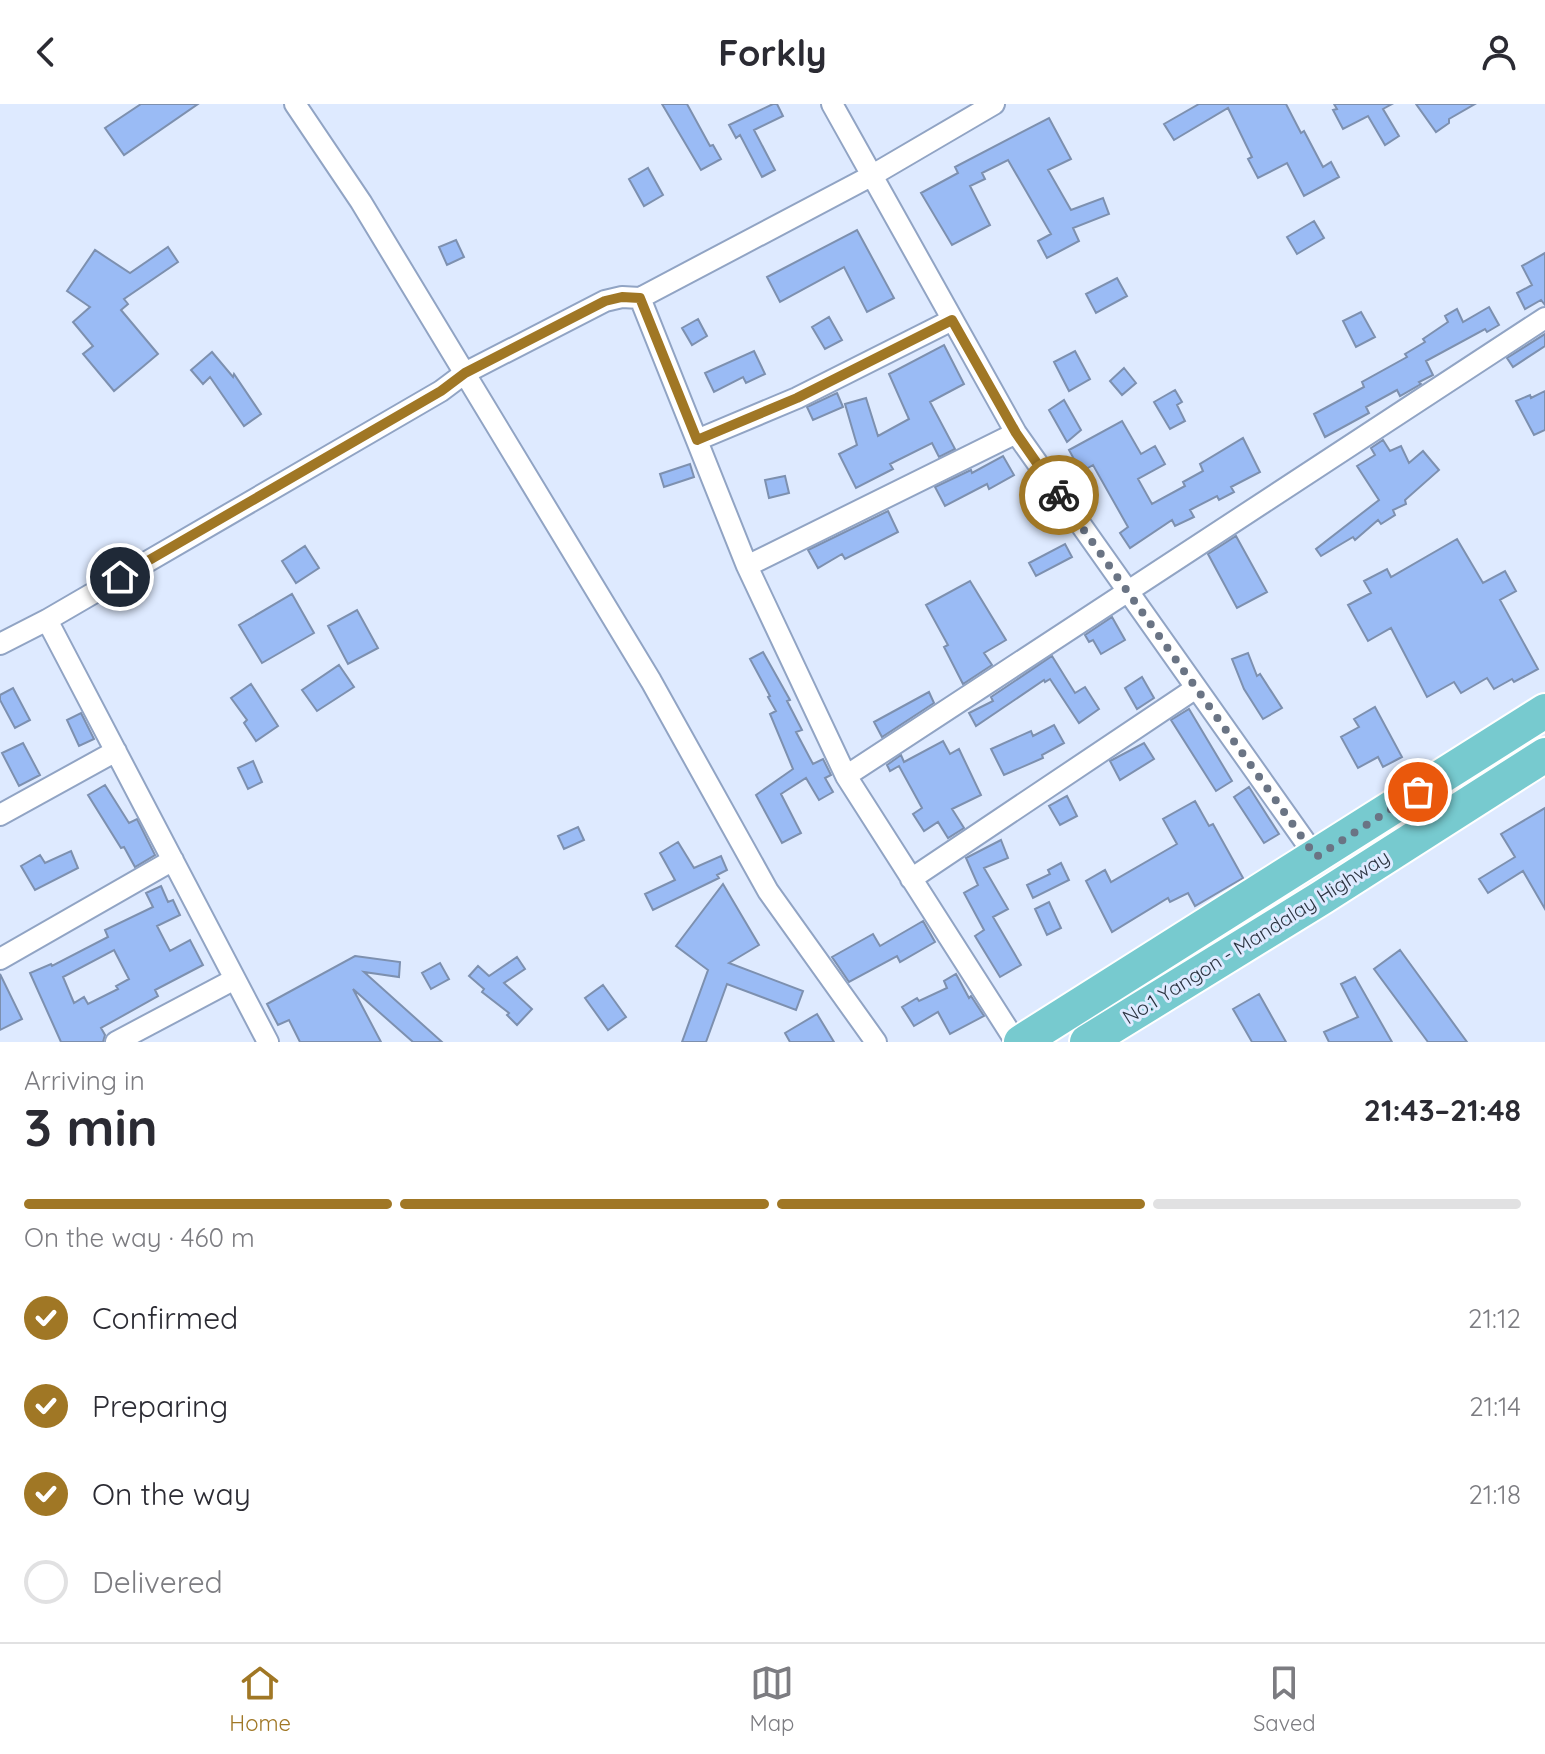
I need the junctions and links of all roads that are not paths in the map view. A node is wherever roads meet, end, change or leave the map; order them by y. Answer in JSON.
{"nodes":[{"id":1,"x":295,"y":104,"type":"edge"},
{"id":2,"x":832,"y":104,"type":"edge"},
{"id":3,"x":994,"y":104,"type":"edge"},
{"id":4,"x":871,"y":176,"type":"junction"},
{"id":5,"x":640,"y":298,"type":"junction"},
{"id":6,"x":1545,"y":318,"type":"edge"},
{"id":7,"x":952,"y":320,"type":"junction"},
{"id":8,"x":465,"y":373,"type":"junction"},
{"id":9,"x":1016,"y":433,"type":"junction"},
{"id":10,"x":697,"y":440,"type":"junction"},
{"id":11,"x":747,"y":566,"type":"junction"},
{"id":12,"x":1128,"y":591,"type":"junction"},
{"id":13,"x":47,"y":620,"type":"junction"},
{"id":14,"x":0,"y":644,"type":"edge"},
{"id":15,"x":1196,"y":688,"type":"junction"},
{"id":16,"x":1545,"y":711,"type":"edge"},
{"id":17,"x":116,"y":751,"type":"junction"},
{"id":18,"x":1545,"y":755,"type":"edge"},
{"id":19,"x":846,"y":776,"type":"junction"},
{"id":20,"x":0,"y":815,"type":"edge"},
{"id":21,"x":1316,"y":857,"type":"junction"},
{"id":22,"x":173,"y":860,"type":"junction"},
{"id":23,"x":911,"y":879,"type":"junction"},
{"id":24,"x":0,"y":959,"type":"edge"},
{"id":25,"x":235,"y":979,"type":"junction"},
{"id":26,"x":116,"y":1042,"type":"edge"},
{"id":27,"x":268,"y":1042,"type":"edge"},
{"id":28,"x":876,"y":1042,"type":"edge"},
{"id":29,"x":1019,"y":1042,"type":"edge"},
{"id":30,"x":1087,"y":1042,"type":"edge"}],
"edges":[{"from":1,"to":8,"type":"street"},
{"from":2,"to":4,"type":"street"},
{"from":3,"to":4,"type":"street"},
{"from":4,"to":5,"type":"street"},
{"from":4,"to":7,"type":"street"},
{"from":5,"to":8,"type":"street"},
{"from":5,"to":10,"type":"street"},
{"from":6,"to":12,"type":"street"},
{"from":7,"to":9,"type":"street"},
{"from":7,"to":10,"type":"street"},
{"from":8,"to":13,"type":"street"},
{"from":8,"to":28,"type":"street"},
{"from":9,"to":11,"type":"street"},
{"from":9,"to":12,"type":"street"},
{"from":10,"to":11,"type":"street"},
{"from":11,"to":19,"type":"street"},
{"from":12,"to":15,"type":"street"},
{"from":12,"to":19,"type":"street"},
{"from":13,"to":14,"type":"street"},
{"from":13,"to":17,"type":"street"},
{"from":15,"to":21,"type":"street"},
{"from":15,"to":23,"type":"street"},
{"from":16,"to":21,"type":"highway","name":"No.1 Yangon - Mandalay Highway"},
{"from":17,"to":20,"type":"street"},
{"from":17,"to":22,"type":"street"},
{"from":18,"to":30,"type":"highway","name":"No.1 Yangon - Mandalay Highway"},
{"from":19,"to":23,"type":"street"},
{"from":21,"to":29,"type":"highway","name":"No.1 Yangon - Mandalay Highway"},
{"from":22,"to":24,"type":"street"},
{"from":22,"to":25,"type":"street"},
{"from":23,"to":29,"type":"street"},
{"from":25,"to":26,"type":"street"},
{"from":25,"to":27,"type":"street"}]}
